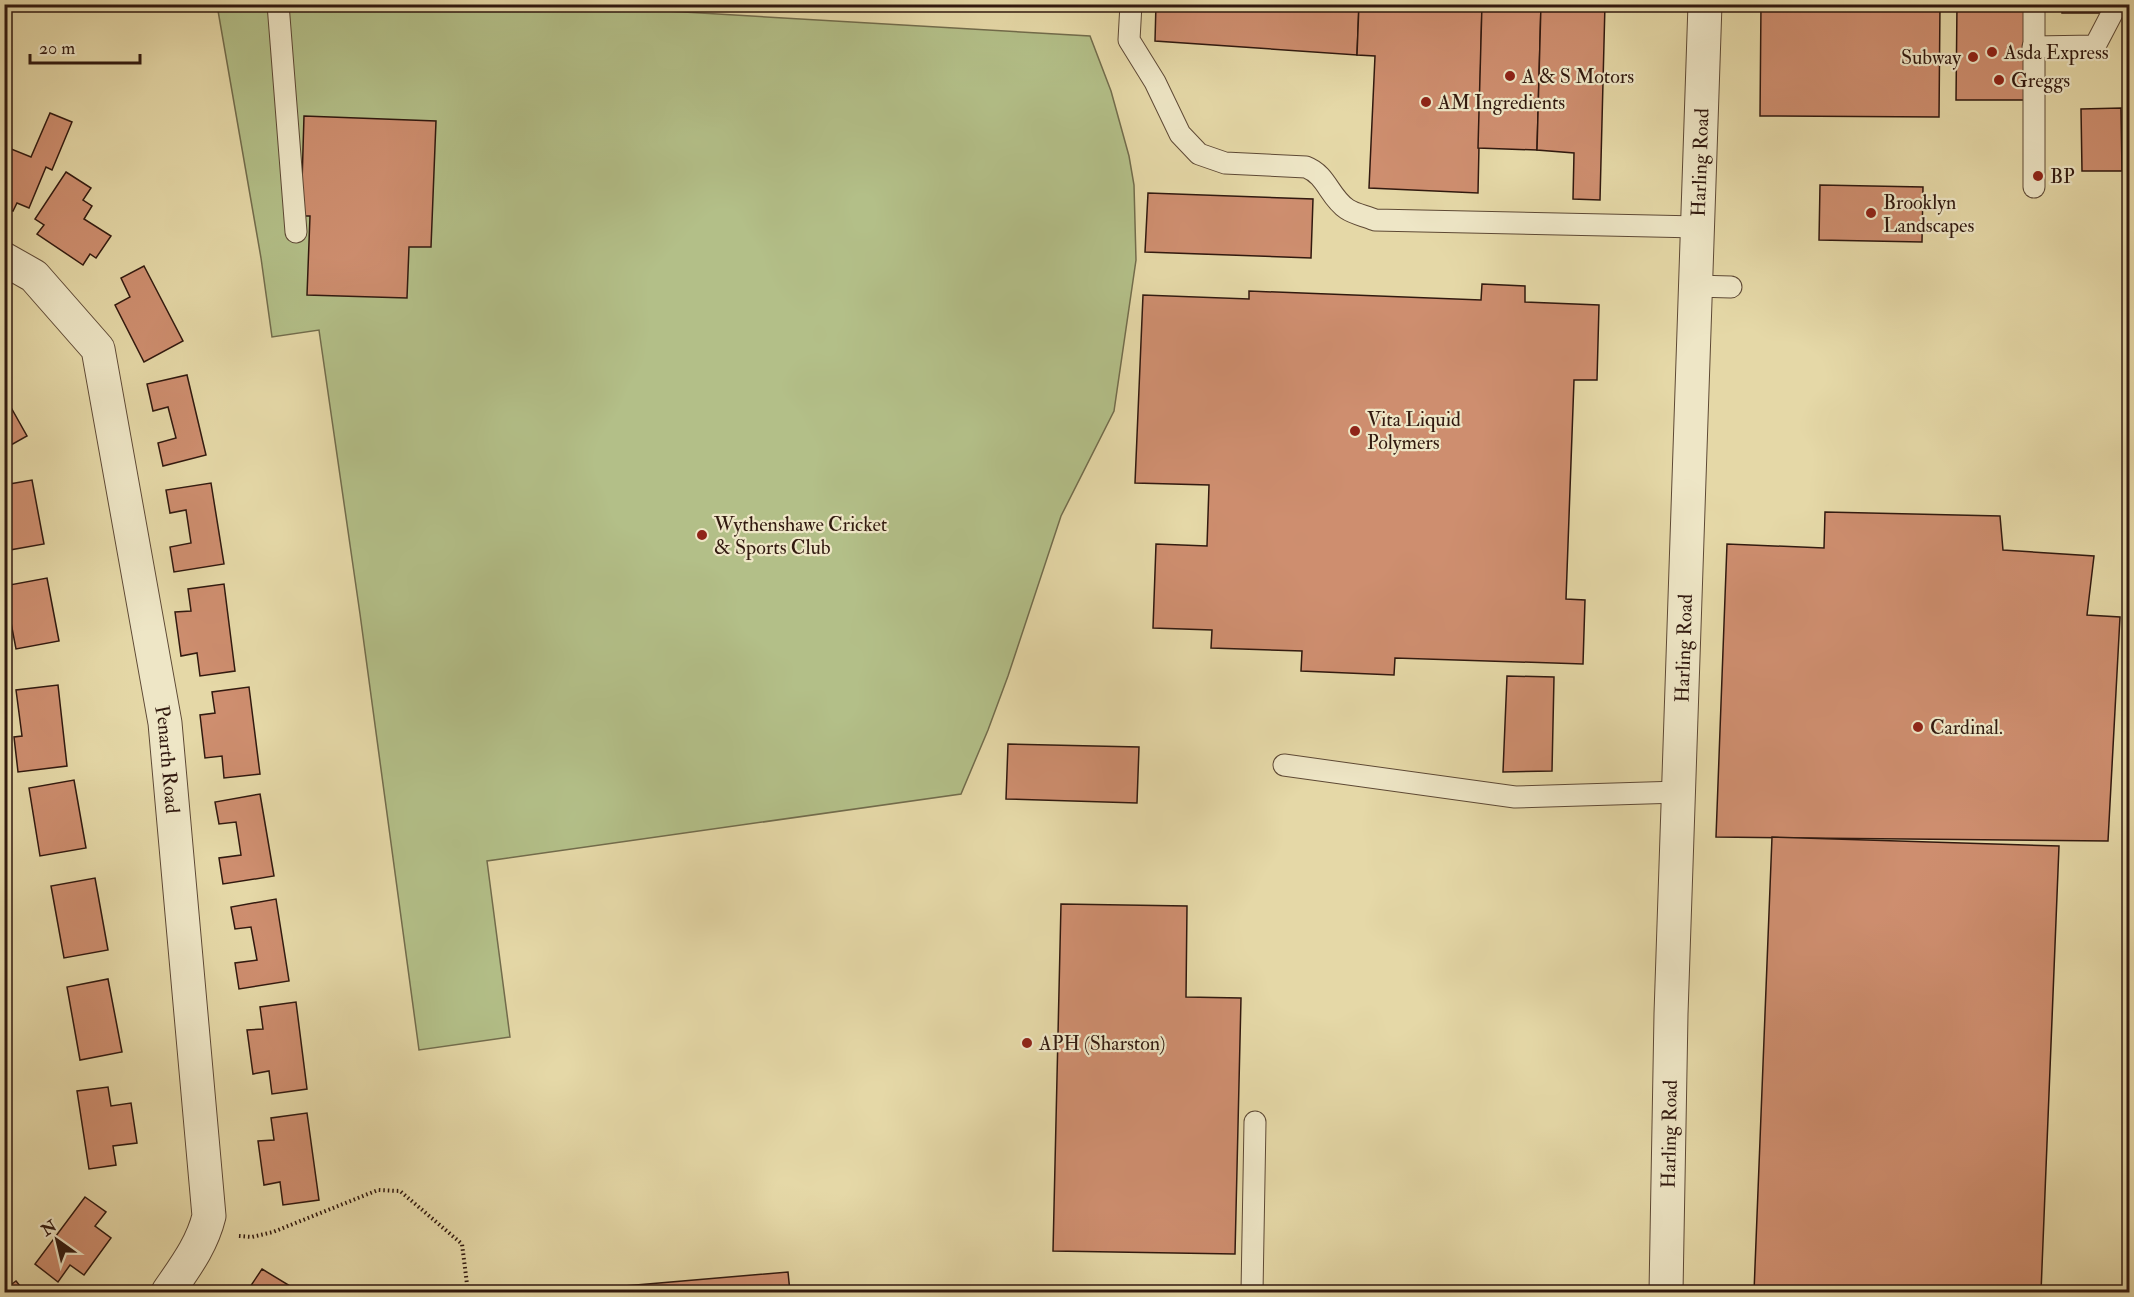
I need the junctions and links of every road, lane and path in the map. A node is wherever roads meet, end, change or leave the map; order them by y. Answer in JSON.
{"nodes":[{"id":1,"x":278,"y":4,"type":"edge"},
{"id":2,"x":1131,"y":4,"type":"edge"},
{"id":3,"x":1704,"y":4,"type":"edge"},
{"id":4,"x":2034,"y":4,"type":"edge"},
{"id":5,"x":2117,"y":4,"type":"edge"},
{"id":6,"x":2033,"y":47,"type":"junction"},
{"id":7,"x":2034,"y":187,"type":"dead end"},
{"id":8,"x":1698,"y":227,"type":"junction"},
{"id":9,"x":296,"y":232,"type":"dead end"},
{"id":10,"x":4,"y":259,"type":"edge"},
{"id":11,"x":1695,"y":286,"type":"junction"},
{"id":12,"x":1731,"y":287,"type":"dead end"},
{"id":13,"x":1284,"y":765,"type":"dead end"},
{"id":14,"x":1678,"y":792,"type":"junction"},
{"id":15,"x":1254,"y":1122,"type":"dead end"},
{"id":16,"x":204,"y":1235,"type":"junction"},
{"id":17,"x":168,"y":1293,"type":"edge"},
{"id":18,"x":468,"y":1293,"type":"edge"},
{"id":19,"x":1252,"y":1293,"type":"edge"},
{"id":20,"x":1666,"y":1293,"type":"edge"}],
"edges":[{"from":1,"to":9,"type":"lane"},
{"from":2,"to":8,"type":"lane"},
{"from":3,"to":8,"type":"street","name":"Harling Road"},
{"from":4,"to":6,"type":"lane"},
{"from":5,"to":6,"type":"lane"},
{"from":6,"to":7,"type":"lane"},
{"from":8,"to":11,"type":"street","name":"Harling Road"},
{"from":10,"to":16,"type":"street","name":"Penarth Road"},
{"from":11,"to":12,"type":"lane"},
{"from":11,"to":14,"type":"street","name":"Harling Road"},
{"from":13,"to":14,"type":"lane"},
{"from":14,"to":20,"type":"street","name":"Harling Road"},
{"from":15,"to":19,"type":"lane"},
{"from":16,"to":17,"type":"street","name":"Penarth Road"},
{"from":16,"to":18,"type":"path"}]}
